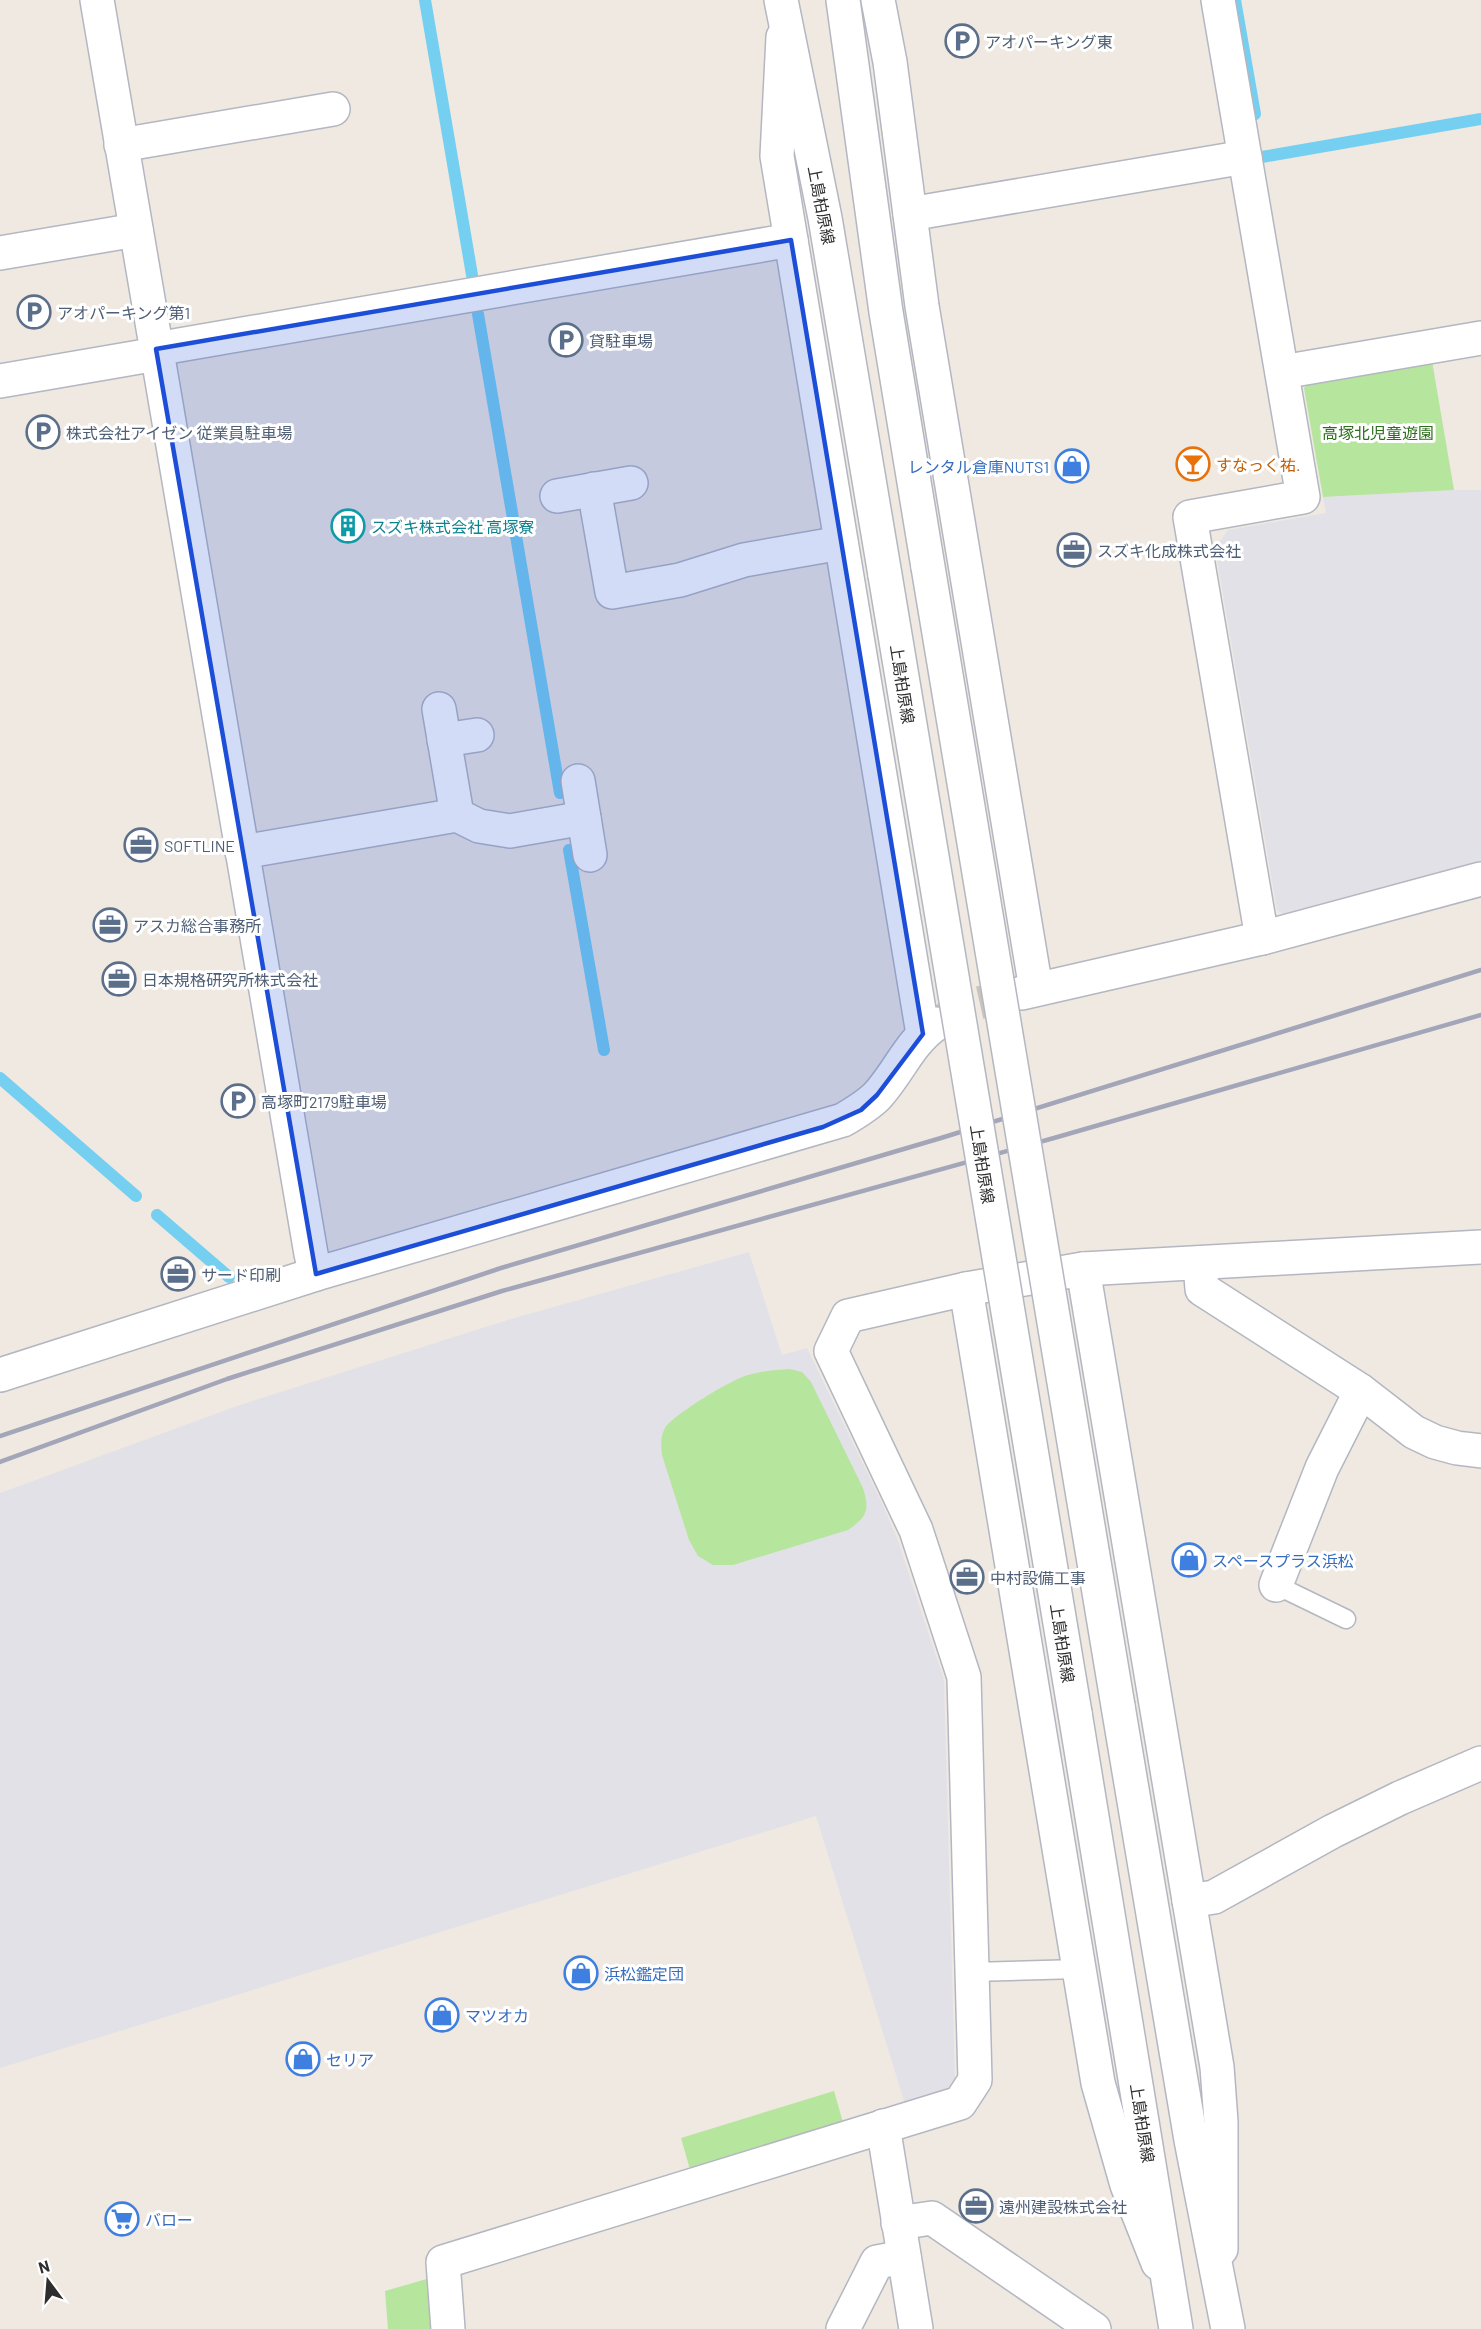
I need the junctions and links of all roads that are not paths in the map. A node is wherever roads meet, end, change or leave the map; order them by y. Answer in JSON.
{"nodes":[{"id":1,"x":97,"y":0,"type":"edge"},
{"id":2,"x":843,"y":0,"type":"edge"},
{"id":3,"x":878,"y":0,"type":"edge"},
{"id":4,"x":1218,"y":0,"type":"edge"},
{"id":5,"x":782,"y":9,"type":"edge"},
{"id":6,"x":333,"y":109,"type":"dead end"},
{"id":7,"x":121,"y":145,"type":"junction"},
{"id":8,"x":1245,"y":158,"type":"junction"},
{"id":9,"x":910,"y":214,"type":"junction"},
{"id":10,"x":136,"y":230,"type":"junction"},
{"id":11,"x":791,"y":240,"type":"junction"},
{"id":12,"x":0,"y":254,"type":"edge"},
{"id":13,"x":1481,"y":338,"type":"edge"},
{"id":14,"x":157,"y":352,"type":"junction"},
{"id":15,"x":1282,"y":372,"type":"junction"},
{"id":16,"x":0,"y":381,"type":"edge"},
{"id":17,"x":631,"y":483,"type":"dead end"},
{"id":18,"x":594,"y":489,"type":"junction"},
{"id":19,"x":558,"y":496,"type":"dead end"},
{"id":20,"x":841,"y":543,"type":"junction"},
{"id":21,"x":477,"y":735,"type":"dead end"},
{"id":22,"x":578,"y":781,"type":"dead end"},
{"id":23,"x":457,"y":815,"type":"junction"},
{"id":24,"x":584,"y":818,"type":"junction"},
{"id":25,"x":242,"y":852,"type":"junction"},
{"id":26,"x":590,"y":855,"type":"dead end"},
{"id":27,"x":1481,"y":879,"type":"edge"},
{"id":28,"x":1262,"y":938,"type":"junction"},
{"id":29,"x":1481,"y":1247,"type":"edge"},
{"id":30,"x":1200,"y":1263,"type":"junction"},
{"id":31,"x":1083,"y":1269,"type":"junction"},
{"id":32,"x":316,"y":1274,"type":"junction"},
{"id":33,"x":966,"y":1289,"type":"junction"},
{"id":34,"x":0,"y":1375,"type":"edge"},
{"id":35,"x":1361,"y":1391,"type":"junction"},
{"id":36,"x":1481,"y":1451,"type":"edge"},
{"id":37,"x":1276,"y":1585,"type":"joint"},
{"id":38,"x":1346,"y":1619,"type":"dead end"},
{"id":39,"x":1481,"y":1763,"type":"edge"},
{"id":40,"x":1188,"y":1901,"type":"junction"},
{"id":41,"x":1079,"y":1969,"type":"junction"},
{"id":42,"x":972,"y":1972,"type":"junction"},
{"id":43,"x":883,"y":2126,"type":"junction"},
{"id":44,"x":898,"y":2223,"type":"junction"},
{"id":45,"x":904,"y":2258,"type":"junction"},
{"id":46,"x":1221,"y":2289,"type":"junction"},
{"id":47,"x":1171,"y":2296,"type":"junction"},
{"id":48,"x":448,"y":2329,"type":"edge"},
{"id":49,"x":843,"y":2329,"type":"edge"},
{"id":50,"x":916,"y":2329,"type":"edge"},
{"id":51,"x":1094,"y":2329,"type":"edge"},
{"id":52,"x":1176,"y":2329,"type":"edge"},
{"id":53,"x":1228,"y":2329,"type":"edge"}],
"edges":[{"from":1,"to":7,"type":"street"},
{"from":2,"to":46,"type":"street","bridge":true},
{"from":3,"to":9,"type":"street"},
{"from":4,"to":8,"type":"street"},
{"from":5,"to":11,"type":"street"},
{"from":5,"to":47,"type":"street","name":"上島柏原線","bridge":true},
{"from":6,"to":7,"type":"street"},
{"from":7,"to":10,"type":"street"},
{"from":8,"to":9,"type":"street"},
{"from":8,"to":15,"type":"street"},
{"from":9,"to":28,"type":"street"},
{"from":10,"to":12,"type":"street"},
{"from":10,"to":14,"type":"street"},
{"from":11,"to":14,"type":"street"},
{"from":11,"to":20,"type":"street"},
{"from":13,"to":15,"type":"street"},
{"from":14,"to":16,"type":"street"},
{"from":14,"to":25,"type":"street"},
{"from":15,"to":28,"type":"street"},
{"from":17,"to":18,"type":"street"},
{"from":18,"to":19,"type":"street"},
{"from":18,"to":20,"type":"street"},
{"from":20,"to":32,"type":"street"},
{"from":21,"to":23,"type":"street"},
{"from":22,"to":24,"type":"street"},
{"from":23,"to":24,"type":"street"},
{"from":23,"to":25,"type":"street"},
{"from":24,"to":26,"type":"street"},
{"from":25,"to":32,"type":"street"},
{"from":27,"to":28,"type":"street"},
{"from":29,"to":30,"type":"street"},
{"from":30,"to":31,"type":"street"},
{"from":30,"to":35,"type":"street"},
{"from":31,"to":33,"type":"street"},
{"from":31,"to":40,"type":"street"},
{"from":32,"to":34,"type":"street"},
{"from":33,"to":41,"type":"street"},
{"from":33,"to":42,"type":"street"},
{"from":35,"to":36,"type":"street"},
{"from":35,"to":37,"type":"street"},
{"from":37,"to":38,"type":"lane"},
{"from":39,"to":40,"type":"street"},
{"from":40,"to":46,"type":"street"},
{"from":41,"to":42,"type":"lane"},
{"from":41,"to":47,"type":"street"},
{"from":42,"to":43,"type":"street"},
{"from":43,"to":44,"type":"street"},
{"from":43,"to":48,"type":"street"},
{"from":44,"to":45,"type":"street"},
{"from":44,"to":51,"type":"street"},
{"from":45,"to":49,"type":"street"},
{"from":45,"to":50,"type":"street"},
{"from":46,"to":53,"type":"street"},
{"from":47,"to":52,"type":"street","name":"上島柏原線"}]}
